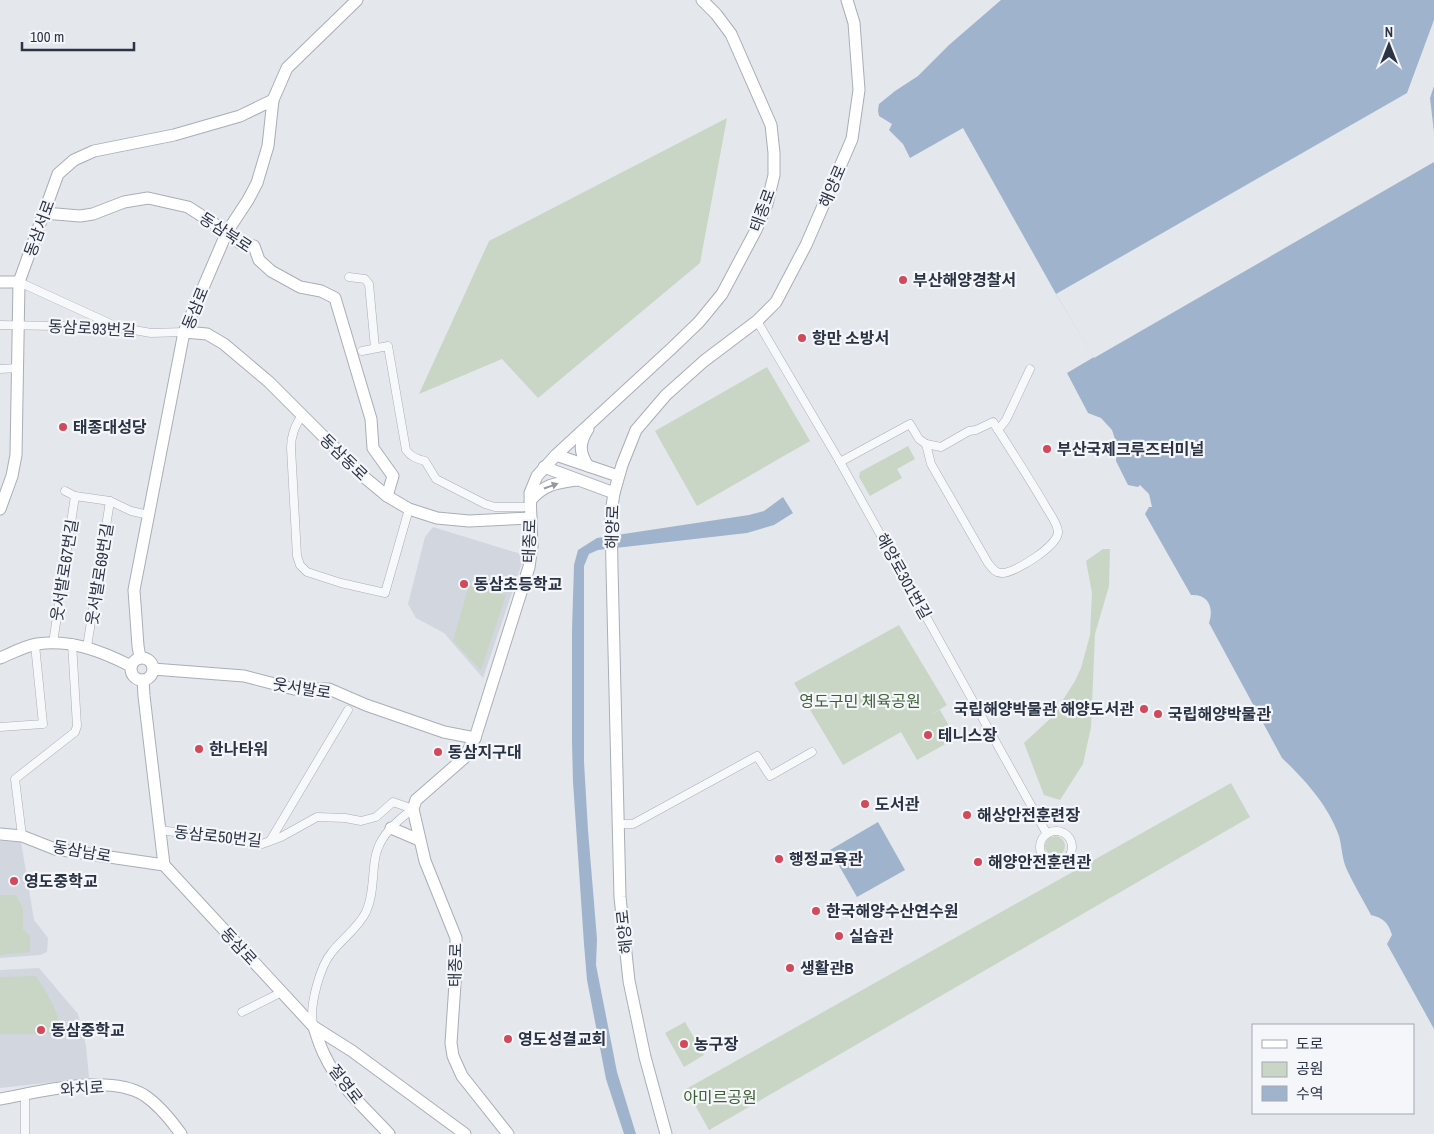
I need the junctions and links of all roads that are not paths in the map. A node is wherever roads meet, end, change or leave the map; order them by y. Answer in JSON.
{"nodes":[{"id":1,"x":347,"y":0,"type":"edge"},
{"id":2,"x":357,"y":0,"type":"edge"},
{"id":3,"x":702,"y":0,"type":"edge"},
{"id":4,"x":847,"y":0,"type":"edge"},
{"id":5,"x":340,"y":16,"type":"junction"},
{"id":6,"x":273,"y":100,"type":"junction"},
{"id":7,"x":44,"y":213,"type":"junction"},
{"id":8,"x":227,"y":232,"type":"junction"},
{"id":9,"x":349,"y":278,"type":"dead end"},
{"id":10,"x":0,"y":282,"type":"edge"},
{"id":11,"x":19,"y":282,"type":"junction"},
{"id":12,"x":757,"y":321,"type":"junction"},
{"id":13,"x":0,"y":324,"type":"edge"},
{"id":14,"x":18,"y":325,"type":"junction"},
{"id":15,"x":117,"y":327,"type":"junction"},
{"id":16,"x":184,"y":332,"type":"junction"},
{"id":17,"x":375,"y":348,"type":"junction"},
{"id":18,"x":362,"y":351,"type":"dead end"},
{"id":19,"x":18,"y":368,"type":"junction"},
{"id":20,"x":0,"y":369,"type":"edge"},
{"id":21,"x":1030,"y":369,"type":"dead end"},
{"id":22,"x":302,"y":415,"type":"junction"},
{"id":23,"x":589,"y":426,"type":"junction"},
{"id":24,"x":998,"y":430,"type":"junction"},
{"id":25,"x":926,"y":444,"type":"junction"},
{"id":26,"x":941,"y":447,"type":"junction"},
{"id":27,"x":556,"y":455,"type":"junction"},
{"id":28,"x":840,"y":462,"type":"junction"},
{"id":29,"x":931,"y":464,"type":"junction"},
{"id":30,"x":588,"y":466,"type":"junction"},
{"id":31,"x":544,"y":467,"type":"junction"},
{"id":32,"x":618,"y":476,"type":"junction"},
{"id":33,"x":580,"y":480,"type":"junction"},
{"id":34,"x":65,"y":491,"type":"dead end"},
{"id":35,"x":614,"y":493,"type":"junction"},
{"id":36,"x":75,"y":496,"type":"junction"},
{"id":37,"x":387,"y":496,"type":"junction"},
{"id":38,"x":110,"y":501,"type":"junction"},
{"id":39,"x":0,"y":509,"type":"edge"},
{"id":40,"x":409,"y":509,"type":"junction"},
{"id":41,"x":530,"y":509,"type":"junction"},
{"id":42,"x":149,"y":515,"type":"junction"},
{"id":43,"x":52,"y":644,"type":"junction"},
{"id":44,"x":72,"y":644,"type":"junction"},
{"id":45,"x":35,"y":645,"type":"junction"},
{"id":46,"x":138,"y":646,"type":"junction"},
{"id":47,"x":87,"y":647,"type":"junction"},
{"id":48,"x":0,"y":658,"type":"edge"},
{"id":49,"x":140,"y":658,"type":"junction"},
{"id":50,"x":127,"y":663,"type":"junction"},
{"id":51,"x":153,"y":669,"type":"junction"},
{"id":52,"x":143,"y":680,"type":"junction"},
{"id":53,"x":348,"y":710,"type":"dead end"},
{"id":54,"x":0,"y":727,"type":"edge"},
{"id":55,"x":474,"y":738,"type":"junction"},
{"id":56,"x":812,"y":752,"type":"dead end"},
{"id":57,"x":413,"y":808,"type":"junction"},
{"id":58,"x":618,"y":824,"type":"junction"},
{"id":59,"x":391,"y":828,"type":"junction"},
{"id":60,"x":160,"y":830,"type":"junction"},
{"id":61,"x":0,"y":834,"type":"edge"},
{"id":62,"x":1046,"y":834,"type":"junction"},
{"id":63,"x":22,"y":836,"type":"junction"},
{"id":64,"x":419,"y":840,"type":"junction"},
{"id":65,"x":270,"y":841,"type":"junction"},
{"id":66,"x":164,"y":865,"type":"junction"},
{"id":67,"x":282,"y":992,"type":"junction"},
{"id":68,"x":242,"y":1012,"type":"dead end"},
{"id":69,"x":314,"y":1027,"type":"junction"},
{"id":70,"x":25,"y":1095,"type":"junction"},
{"id":71,"x":0,"y":1099,"type":"edge"},
{"id":72,"x":25,"y":1134,"type":"edge"},
{"id":73,"x":181,"y":1134,"type":"edge"},
{"id":74,"x":389,"y":1134,"type":"edge"},
{"id":75,"x":465,"y":1134,"type":"edge"},
{"id":76,"x":508,"y":1134,"type":"edge"},
{"id":77,"x":666,"y":1134,"type":"edge"}],
"edges":[{"from":1,"to":5,"type":"main road"},
{"from":2,"to":5,"type":"main road","name":"동삼로"},
{"from":3,"to":23,"type":"main road","name":"태종로"},
{"from":4,"to":12,"type":"main road","name":"해양로"},
{"from":5,"to":6,"type":"main road","name":"동삼로"},
{"from":6,"to":7,"type":"main road","name":"동삼서로"},
{"from":6,"to":8,"type":"main road","name":"동삼로"},
{"from":7,"to":8,"type":"main road","name":"동삼북로"},
{"from":7,"to":11,"type":"main road","name":"동삼서로"},
{"from":8,"to":16,"type":"main road","name":"동삼로"},
{"from":8,"to":37,"type":"main road","name":"동삼북로"},
{"from":9,"to":17,"type":"street"},
{"from":10,"to":11,"type":"main road"},
{"from":11,"to":14,"type":"main road","name":"동삼서로"},
{"from":11,"to":15,"type":"street"},
{"from":12,"to":28,"type":"street","name":"해양로301번길"},
{"from":12,"to":32,"type":"main road","name":"해양로"},
{"from":13,"to":14,"type":"street","name":"동삼로93번길"},
{"from":14,"to":15,"type":"street","name":"동삼로93번길"},
{"from":14,"to":19,"type":"main road","name":"동삼서로"},
{"from":15,"to":16,"type":"street","name":"동삼로93번길"},
{"from":16,"to":22,"type":"main road","name":"동삼동로"},
{"from":16,"to":42,"type":"main road","name":"동삼로"},
{"from":17,"to":18,"type":"street"},
{"from":17,"to":41,"type":"street"},
{"from":19,"to":20,"type":"street"},
{"from":19,"to":39,"type":"main road","name":"동삼서로"},
{"from":21,"to":24,"type":"street"},
{"from":22,"to":37,"type":"main road","name":"동삼동로"},
{"from":22,"to":40,"type":"street"},
{"from":23,"to":27,"type":"main road","name":"태종로"},
{"from":23,"to":30,"type":"main road"},
{"from":24,"to":26,"type":"street"},
{"from":24,"to":29,"type":"street"},
{"from":25,"to":26,"type":"street"},
{"from":25,"to":28,"type":"street"},
{"from":25,"to":29,"type":"street"},
{"from":26,"to":29,"type":"street"},
{"from":27,"to":30,"type":"main road"},
{"from":27,"to":31,"type":"main road","name":"태종로"},
{"from":28,"to":62,"type":"street","name":"해양로301번길"},
{"from":30,"to":32,"type":"main road"},
{"from":31,"to":33,"type":"main road"},
{"from":31,"to":41,"type":"main road","name":"태종로"},
{"from":32,"to":35,"type":"main road","name":"해양로"},
{"from":33,"to":35,"type":"main road"},
{"from":41,"to":33,"type":"main road","one_way":true},
{"from":34,"to":36,"type":"street"},
{"from":35,"to":58,"type":"main road","name":"해양로"},
{"from":36,"to":38,"type":"street"},
{"from":36,"to":43,"type":"street","name":"웃서발로67번길"},
{"from":37,"to":40,"type":"main road","name":"동삼동로"},
{"from":38,"to":42,"type":"street"},
{"from":38,"to":47,"type":"street","name":"웃서발로69번길"},
{"from":40,"to":41,"type":"main road","name":"동삼동로"},
{"from":41,"to":55,"type":"main road","name":"태종로"},
{"from":42,"to":46,"type":"main road","name":"동삼로"},
{"from":43,"to":44,"type":"main road"},
{"from":43,"to":45,"type":"main road"},
{"from":44,"to":47,"type":"main road"},
{"from":44,"to":63,"type":"street"},
{"from":45,"to":48,"type":"main road"},
{"from":45,"to":54,"type":"street"},
{"from":46,"to":49,"type":"main road","name":"동삼로"},
{"from":46,"to":50,"type":"main road"},
{"from":47,"to":50,"type":"main road"},
{"from":49,"to":50,"type":"main road"},
{"from":49,"to":51,"type":"main road"},
{"from":50,"to":52,"type":"main road"},
{"from":51,"to":52,"type":"main road"},
{"from":51,"to":55,"type":"main road","name":"웃서발로"},
{"from":52,"to":60,"type":"main road"},
{"from":53,"to":65,"type":"street"},
{"from":55,"to":57,"type":"main road","name":"태종로"},
{"from":56,"to":58,"type":"street"},
{"from":57,"to":59,"type":"street"},
{"from":57,"to":64,"type":"main road","name":"태종로"},
{"from":57,"to":65,"type":"street","name":"동삼로50번길"},
{"from":58,"to":77,"type":"main road","name":"해양로"},
{"from":59,"to":64,"type":"main road"},
{"from":59,"to":69,"type":"street"},
{"from":60,"to":65,"type":"street","name":"동삼로50번길"},
{"from":60,"to":66,"type":"main road"},
{"from":61,"to":63,"type":"main road","name":"동삼남로"},
{"from":62,"to":62,"type":"street"},
{"from":63,"to":66,"type":"main road","name":"동삼남로"},
{"from":64,"to":76,"type":"main road","name":"태종로"},
{"from":66,"to":67,"type":"main road","name":"동삼로"},
{"from":67,"to":68,"type":"street"},
{"from":67,"to":69,"type":"main road","name":"동삼로"},
{"from":69,"to":74,"type":"main road","name":"절영로"},
{"from":69,"to":75,"type":"main road","name":"동삼로"},
{"from":70,"to":71,"type":"main road","name":"와치로"},
{"from":70,"to":72,"type":"street"},
{"from":70,"to":73,"type":"main road","name":"와치로"}]}
